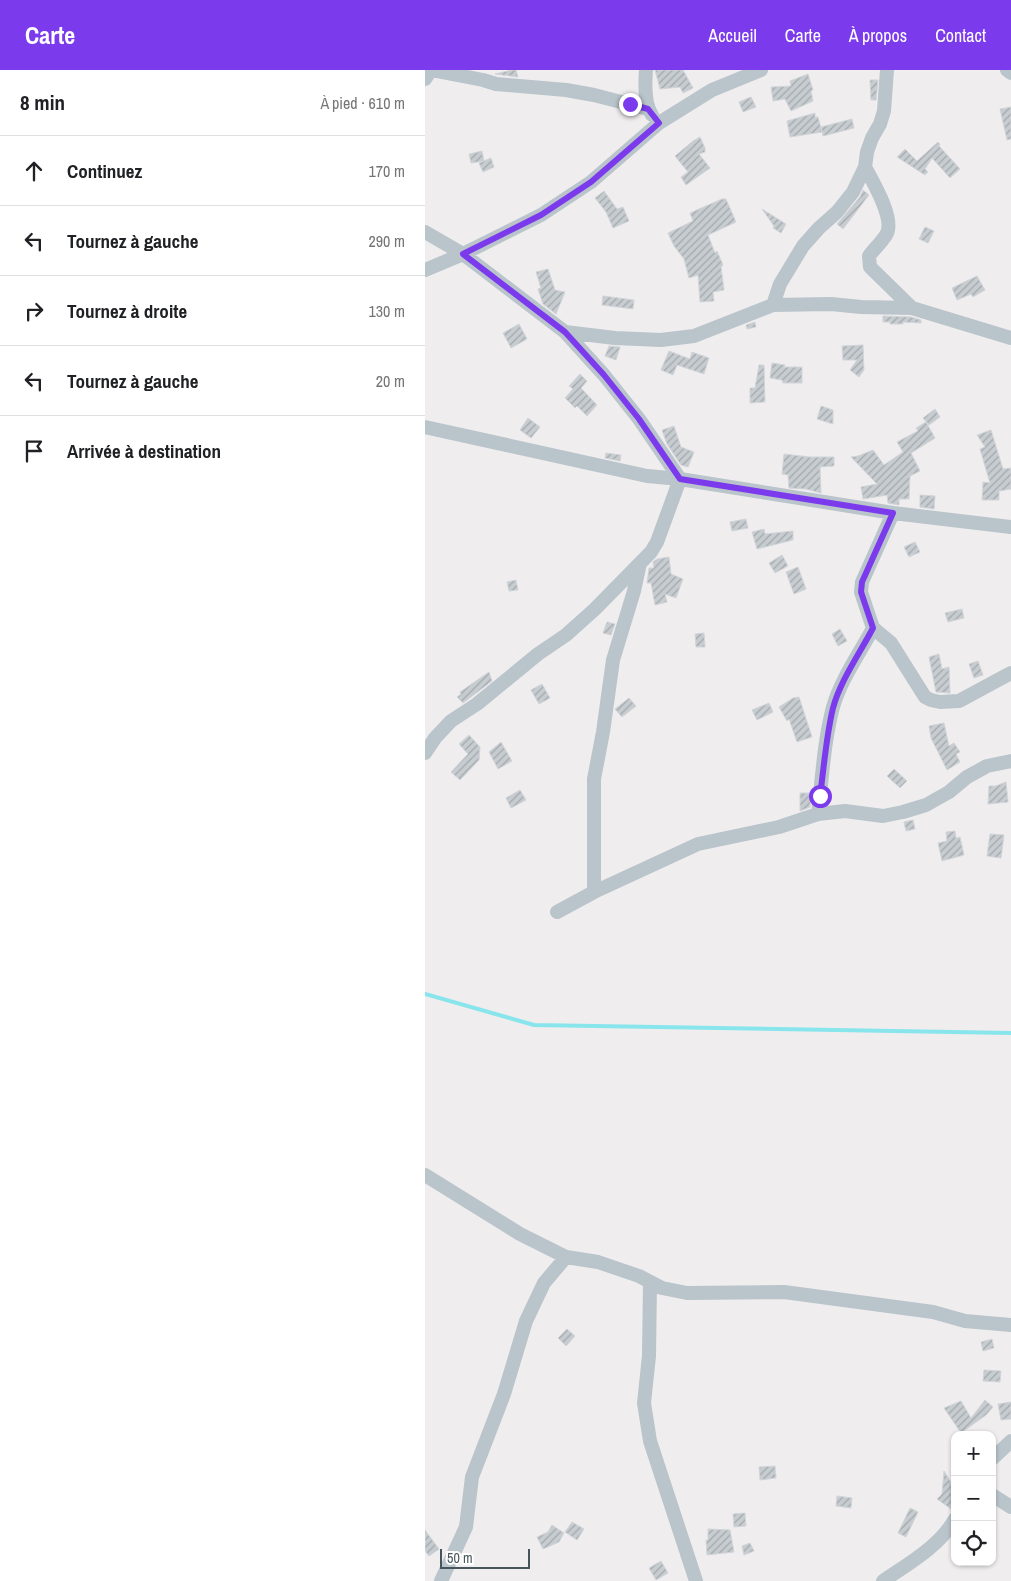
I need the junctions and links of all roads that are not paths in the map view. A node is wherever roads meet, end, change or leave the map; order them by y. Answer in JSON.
{"nodes":[{"id":1,"x":646,"y":70,"type":"edge"},
{"id":2,"x":761,"y":70,"type":"edge"},
{"id":3,"x":887,"y":70,"type":"edge"},
{"id":4,"x":1007,"y":70,"type":"edge"},
{"id":5,"x":1011,"y":73,"type":"edge"},
{"id":6,"x":425,"y":79,"type":"edge"},
{"id":7,"x":648,"y":109,"type":"junction"},
{"id":8,"x":659,"y":123,"type":"junction"},
{"id":9,"x":865,"y":167,"type":"junction"},
{"id":10,"x":425,"y":232,"type":"edge"},
{"id":11,"x":463,"y":254,"type":"junction"},
{"id":12,"x":425,"y":270,"type":"edge"},
{"id":13,"x":773,"y":305,"type":"junction"},
{"id":14,"x":912,"y":308,"type":"junction"},
{"id":15,"x":565,"y":332,"type":"junction"},
{"id":16,"x":1011,"y":338,"type":"edge"},
{"id":17,"x":425,"y":427,"type":"edge"},
{"id":18,"x":680,"y":479,"type":"junction"},
{"id":19,"x":893,"y":513,"type":"junction"},
{"id":20,"x":1011,"y":528,"type":"edge"},
{"id":21,"x":640,"y":563,"type":"junction"},
{"id":22,"x":873,"y":628,"type":"junction"},
{"id":23,"x":1011,"y":673,"type":"edge"},
{"id":24,"x":425,"y":753,"type":"edge"},
{"id":25,"x":1011,"y":761,"type":"edge"},
{"id":26,"x":818,"y":814,"type":"junction"},
{"id":27,"x":594,"y":892,"type":"junction"},
{"id":28,"x":557,"y":912,"type":"dead end"},
{"id":29,"x":425,"y":1174,"type":"edge"},
{"id":30,"x":566,"y":1257,"type":"junction"},
{"id":31,"x":650,"y":1282,"type":"junction"},
{"id":32,"x":1011,"y":1326,"type":"edge"},
{"id":33,"x":1011,"y":1441,"type":"edge"},
{"id":34,"x":996,"y":1455,"type":"edge"},
{"id":35,"x":996,"y":1498,"type":"edge"},
{"id":36,"x":1011,"y":1507,"type":"edge"},
{"id":37,"x":954,"y":1521,"type":"edge"},
{"id":38,"x":441,"y":1581,"type":"edge"},
{"id":39,"x":696,"y":1581,"type":"edge"},
{"id":40,"x":883,"y":1581,"type":"edge"}],
"edges":[{"from":1,"to":7,"type":"street"},
{"from":2,"to":8,"type":"street"},
{"from":3,"to":9,"type":"street"},
{"from":4,"to":5,"type":"street"},
{"from":6,"to":7,"type":"street"},
{"from":7,"to":8,"type":"street"},
{"from":8,"to":11,"type":"street"},
{"from":9,"to":13,"type":"street"},
{"from":9,"to":14,"type":"street"},
{"from":10,"to":11,"type":"street"},
{"from":11,"to":12,"type":"street"},
{"from":11,"to":15,"type":"street"},
{"from":13,"to":14,"type":"street"},
{"from":13,"to":15,"type":"street"},
{"from":14,"to":16,"type":"street"},
{"from":15,"to":18,"type":"street"},
{"from":17,"to":18,"type":"street"},
{"from":18,"to":19,"type":"street"},
{"from":18,"to":21,"type":"street"},
{"from":19,"to":20,"type":"street"},
{"from":19,"to":22,"type":"street"},
{"from":21,"to":24,"type":"street"},
{"from":21,"to":27,"type":"street"},
{"from":22,"to":23,"type":"street"},
{"from":22,"to":26,"type":"street"},
{"from":25,"to":26,"type":"street"},
{"from":26,"to":27,"type":"street"},
{"from":27,"to":28,"type":"street"},
{"from":29,"to":30,"type":"street"},
{"from":30,"to":31,"type":"street"},
{"from":30,"to":38,"type":"street"},
{"from":31,"to":32,"type":"street"},
{"from":31,"to":39,"type":"street"},
{"from":33,"to":34,"type":"street"},
{"from":35,"to":36,"type":"street"},
{"from":37,"to":40,"type":"street"}]}
